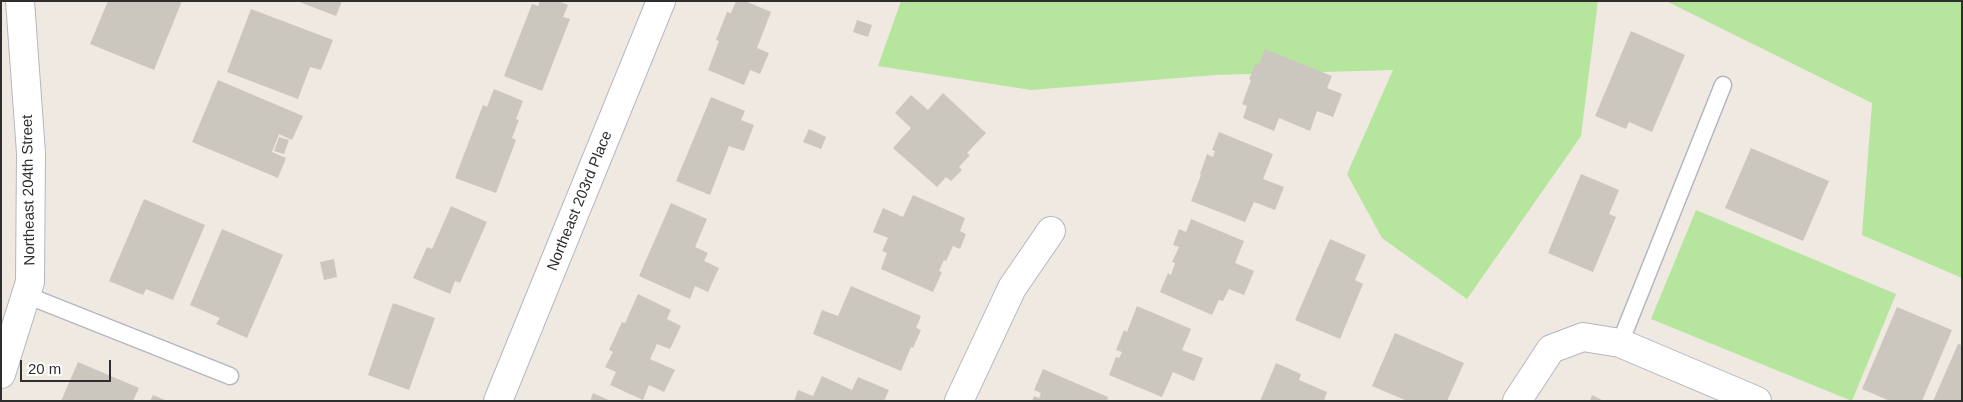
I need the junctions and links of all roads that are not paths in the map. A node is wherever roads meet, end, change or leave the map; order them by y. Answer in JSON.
{"nodes":[{"id":1,"x":20,"y":1,"type":"edge"},
{"id":2,"x":661,"y":1,"type":"edge"},
{"id":3,"x":1723,"y":85,"type":"dead end"},
{"id":4,"x":1051,"y":231,"type":"dead end"},
{"id":5,"x":26,"y":294,"type":"junction"},
{"id":6,"x":1620,"y":343,"type":"junction"},
{"id":7,"x":1,"y":374,"type":"edge"},
{"id":8,"x":230,"y":376,"type":"dead end"},
{"id":9,"x":498,"y":401,"type":"edge"},
{"id":10,"x":959,"y":401,"type":"edge"},
{"id":11,"x":1517,"y":401,"type":"edge"},
{"id":12,"x":1757,"y":401,"type":"edge"}],
"edges":[{"from":1,"to":5,"type":"street","name":"Northeast 204th Street"},
{"from":2,"to":9,"type":"street","name":"Northeast 203rd Place"},
{"from":3,"to":6,"type":"lane"},
{"from":4,"to":10,"type":"street"},
{"from":5,"to":7,"type":"street","name":"Northeast 204th Street"},
{"from":5,"to":8,"type":"lane"},
{"from":6,"to":11,"type":"street"},
{"from":6,"to":12,"type":"street"}]}
